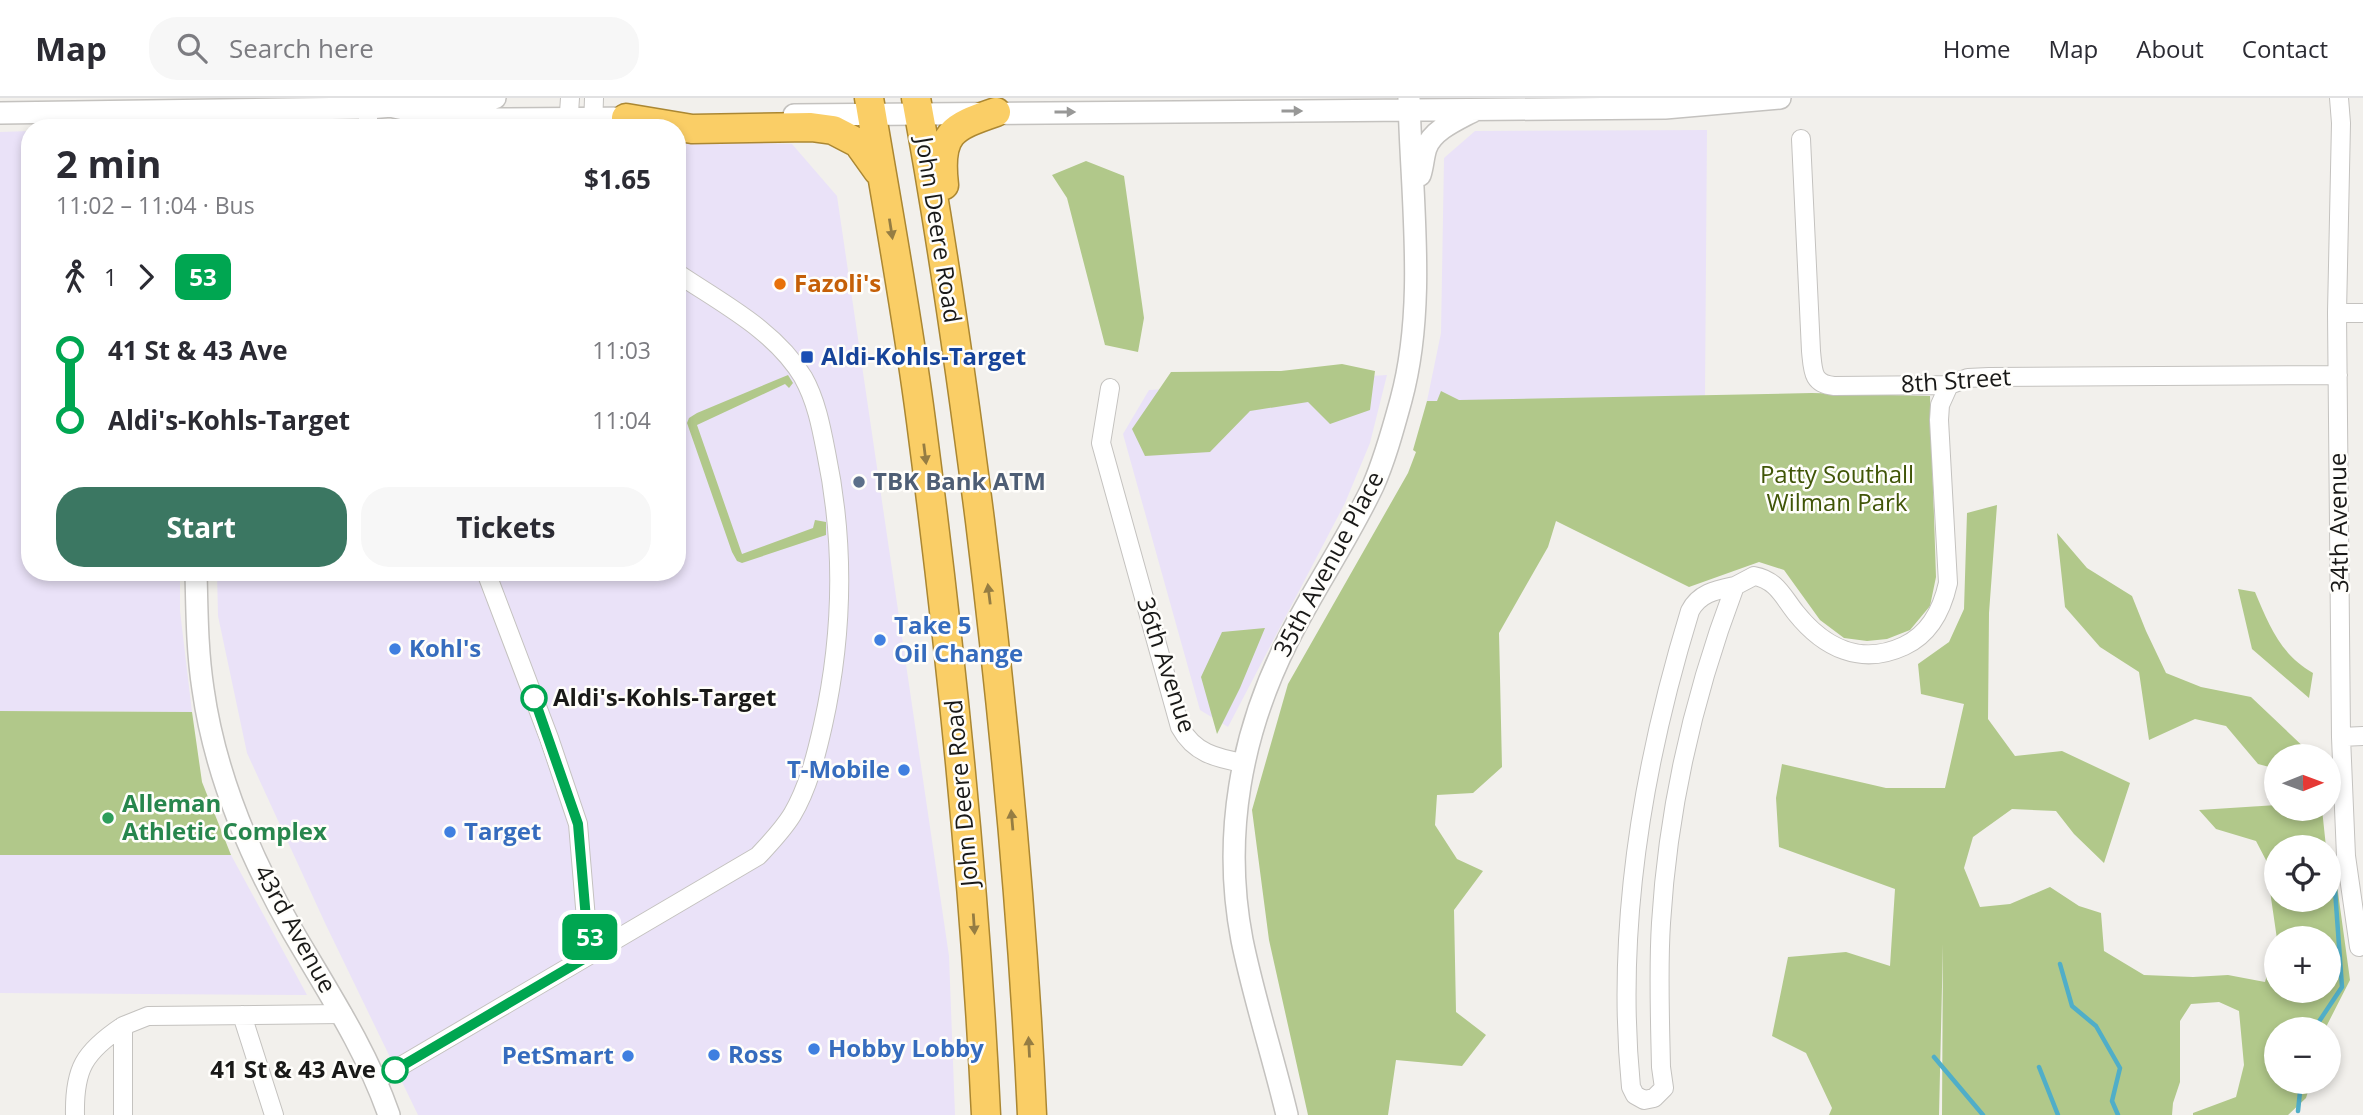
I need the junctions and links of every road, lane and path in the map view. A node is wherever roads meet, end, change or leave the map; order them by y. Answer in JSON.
{"nodes":[{"id":1,"x":495,"y":98,"type":"edge"},
{"id":2,"x":1780,"y":98,"type":"edge"},
{"id":3,"x":2339,"y":98,"type":"edge"},
{"id":4,"x":1409,"y":104,"type":"edge"},
{"id":5,"x":917,"y":105,"type":"edge"},
{"id":6,"x":870,"y":106,"type":"edge"},
{"id":7,"x":394,"y":107,"type":"junction"},
{"id":8,"x":1476,"y":110,"type":"junction"},
{"id":9,"x":996,"y":112,"type":"junction"},
{"id":10,"x":0,"y":113,"type":"edge"},
{"id":11,"x":569,"y":115,"type":"edge"},
{"id":12,"x":594,"y":115,"type":"edge"},
{"id":13,"x":368,"y":118,"type":"edge"},
{"id":14,"x":626,"y":118,"type":"junction"},
{"id":15,"x":188,"y":119,"type":"edge"},
{"id":16,"x":632,"y":119,"type":"edge"},
{"id":17,"x":686,"y":128,"type":"edge"},
{"id":18,"x":1801,"y":139,"type":"dead end"},
{"id":19,"x":883,"y":182,"type":"junction"},
{"id":20,"x":1414,"y":190,"type":"junction"},
{"id":21,"x":686,"y":279,"type":"edge"},
{"id":22,"x":2337,"y":313,"type":"junction"},
{"id":23,"x":2363,"y":313,"type":"edge"},
{"id":24,"x":2338,"y":375,"type":"junction"},
{"id":25,"x":1949,"y":385,"type":"junction"},
{"id":26,"x":1110,"y":388,"type":"dead end"},
{"id":27,"x":971,"y":455,"type":"junction"},
{"id":28,"x":196,"y":581,"type":"edge"},
{"id":29,"x":489,"y":581,"type":"edge"},
{"id":30,"x":1735,"y":586,"type":"junction"},
{"id":31,"x":2363,"y":736,"type":"edge"},
{"id":32,"x":2341,"y":737,"type":"junction"},
{"id":33,"x":1243,"y":763,"type":"junction"},
{"id":34,"x":1642,"y":812,"type":"junction"},
{"id":35,"x":1671,"y":830,"type":"junction"},
{"id":36,"x":2359,"y":947,"type":"dead end"},
{"id":37,"x":594,"y":953,"type":"junction"},
{"id":38,"x":343,"y":1014,"type":"junction"},
{"id":39,"x":242,"y":1015,"type":"junction"},
{"id":40,"x":123,"y":1026,"type":"junction"},
{"id":41,"x":377,"y":1080,"type":"junction"},
{"id":42,"x":75,"y":1115,"type":"edge"},
{"id":43,"x":123,"y":1115,"type":"edge"},
{"id":44,"x":274,"y":1115,"type":"edge"},
{"id":45,"x":389,"y":1115,"type":"edge"},
{"id":46,"x":986,"y":1115,"type":"edge"},
{"id":47,"x":1032,"y":1115,"type":"edge"},
{"id":48,"x":1287,"y":1115,"type":"edge"}],
"edges":[{"from":1,"to":7,"type":"street"},
{"from":2,"to":8,"type":"street"},
{"from":3,"to":22,"type":"street","name":"34th Avenue"},
{"from":4,"to":8,"type":"street"},
{"from":9,"to":4,"type":"street","one_way":true},
{"from":4,"to":20,"type":"street","name":"35th Avenue Place"},
{"from":5,"to":6,"type":"street"},
{"from":5,"to":9,"type":"street"},
{"from":5,"to":27,"type":"highway","name":"John Deere Road"},
{"from":6,"to":14,"type":"street"},
{"from":6,"to":19,"type":"highway","name":"John Deere Road"},
{"from":7,"to":11,"type":"street"},
{"from":7,"to":13,"type":"street"},
{"from":8,"to":20,"type":"street"},
{"from":9,"to":27,"type":"highway"},
{"from":10,"to":15,"type":"street"},
{"from":11,"to":12,"type":"street"},
{"from":12,"to":14,"type":"street"},
{"from":13,"to":15,"type":"street"},
{"from":14,"to":16,"type":"highway"},
{"from":17,"to":19,"type":"highway"},
{"from":18,"to":25,"type":"street","name":"8th Street"},
{"from":19,"to":46,"type":"highway","name":"John Deere Road","one_way":true},
{"from":20,"to":33,"type":"street","name":"35th Avenue Place"},
{"from":21,"to":37,"type":"street"},
{"from":22,"to":23,"type":"street"},
{"from":22,"to":24,"type":"street","name":"34th Avenue"},
{"from":24,"to":25,"type":"street","name":"8th Street"},
{"from":24,"to":32,"type":"street","name":"34th Avenue"},
{"from":25,"to":30,"type":"street"},
{"from":26,"to":33,"type":"street","name":"36th Avenue"},
{"from":47,"to":27,"type":"highway","name":"John Deere Road","one_way":true},
{"from":28,"to":38,"type":"street","name":"43rd Avenue"},
{"from":29,"to":37,"type":"street"},
{"from":30,"to":34,"type":"street"},
{"from":30,"to":35,"type":"street"},
{"from":31,"to":32,"type":"street"},
{"from":32,"to":36,"type":"street","name":"34th Avenue"},
{"from":33,"to":48,"type":"street"},
{"from":34,"to":35,"type":"street"},
{"from":34,"to":35,"type":"street"},
{"from":37,"to":41,"type":"street"},
{"from":38,"to":39,"type":"street"},
{"from":38,"to":41,"type":"street","name":"43rd Avenue"},
{"from":39,"to":40,"type":"street"},
{"from":39,"to":44,"type":"street"},
{"from":40,"to":42,"type":"street"},
{"from":40,"to":43,"type":"street"},
{"from":41,"to":45,"type":"street","name":"43rd Avenue"}]}
